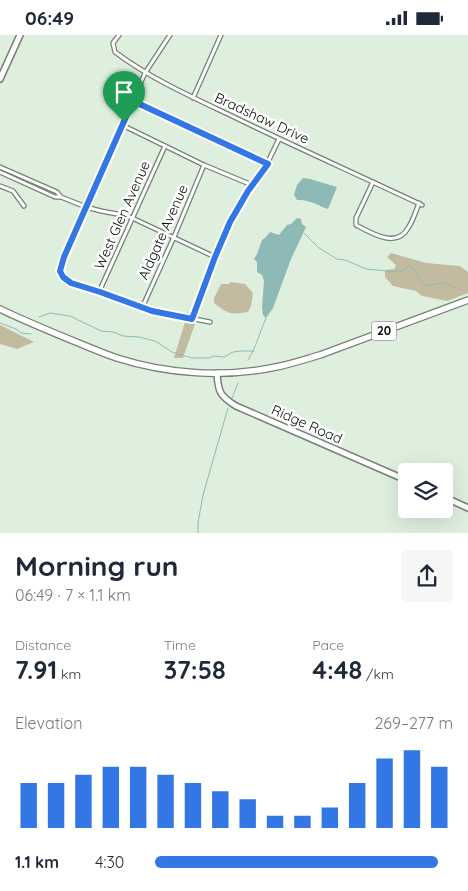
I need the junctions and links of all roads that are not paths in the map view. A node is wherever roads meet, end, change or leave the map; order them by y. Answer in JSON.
{"nodes":[{"id":1,"x":20,"y":35,"type":"edge"},
{"id":2,"x":119,"y":35,"type":"edge"},
{"id":3,"x":170,"y":35,"type":"edge"},
{"id":4,"x":221,"y":35,"type":"edge"},
{"id":5,"x":145,"y":73,"type":"junction"},
{"id":6,"x":0,"y":79,"type":"edge"},
{"id":7,"x":193,"y":98,"type":"junction"},
{"id":8,"x":133,"y":101,"type":"junction"},
{"id":9,"x":122,"y":125,"type":"junction"},
{"id":10,"x":279,"y":139,"type":"junction"},
{"id":11,"x":165,"y":146,"type":"junction"},
{"id":12,"x":268,"y":164,"type":"junction"},
{"id":13,"x":204,"y":165,"type":"junction"},
{"id":14,"x":0,"y":167,"type":"edge"},
{"id":15,"x":0,"y":172,"type":"edge"},
{"id":16,"x":373,"y":182,"type":"junction"},
{"id":17,"x":252,"y":185,"type":"junction"},
{"id":18,"x":0,"y":186,"type":"edge"},
{"id":19,"x":61,"y":197,"type":"junction"},
{"id":20,"x":24,"y":206,"type":"dead end"},
{"id":21,"x":86,"y":207,"type":"junction"},
{"id":22,"x":132,"y":218,"type":"junction"},
{"id":23,"x":174,"y":237,"type":"junction"},
{"id":24,"x":215,"y":257,"type":"junction"},
{"id":25,"x":100,"y":292,"type":"junction"},
{"id":26,"x":468,"y":300,"type":"edge"},
{"id":27,"x":142,"y":308,"type":"junction"},
{"id":28,"x":0,"y":309,"type":"edge"},
{"id":29,"x":192,"y":319,"type":"junction"},
{"id":30,"x":210,"y":322,"type":"dead end"},
{"id":31,"x":217,"y":373,"type":"junction"},
{"id":32,"x":398,"y":477,"type":"edge"},
{"id":33,"x":453,"y":501,"type":"edge"},
{"id":34,"x":468,"y":508,"type":"edge"}],
"edges":[{"from":1,"to":6,"type":"main road"},
{"from":2,"to":5,"type":"street","name":"Bradshaw Drive"},
{"from":3,"to":5,"type":"street"},
{"from":4,"to":7,"type":"street"},
{"from":5,"to":7,"type":"street","name":"Bradshaw Drive"},
{"from":5,"to":8,"type":"street"},
{"from":7,"to":10,"type":"street","name":"Bradshaw Drive"},
{"from":8,"to":9,"type":"street"},
{"from":8,"to":12,"type":"street"},
{"from":9,"to":11,"type":"street"},
{"from":9,"to":21,"type":"street"},
{"from":10,"to":12,"type":"street"},
{"from":10,"to":16,"type":"street","name":"Bradshaw Drive"},
{"from":11,"to":13,"type":"street"},
{"from":11,"to":22,"type":"street","name":"West Glen Avenue"},
{"from":12,"to":17,"type":"street"},
{"from":13,"to":17,"type":"street"},
{"from":13,"to":23,"type":"street","name":"Aldgate Avenue"},
{"from":14,"to":19,"type":"street"},
{"from":15,"to":19,"type":"street"},
{"from":16,"to":16,"type":"street","name":"Bradshaw Drive"},
{"from":17,"to":24,"type":"street"},
{"from":18,"to":20,"type":"street"},
{"from":19,"to":21,"type":"street"},
{"from":21,"to":22,"type":"street"},
{"from":21,"to":25,"type":"street"},
{"from":22,"to":23,"type":"street"},
{"from":22,"to":25,"type":"street","name":"West Glen Avenue"},
{"from":23,"to":24,"type":"street"},
{"from":23,"to":27,"type":"street","name":"Aldgate Avenue"},
{"from":24,"to":29,"type":"street"},
{"from":25,"to":27,"type":"street"},
{"from":26,"to":31,"type":"main road","number":"20"},
{"from":27,"to":29,"type":"street"},
{"from":28,"to":31,"type":"main road","number":"20"},
{"from":29,"to":30,"type":"street"},
{"from":31,"to":32,"type":"main road","name":"Ridge Road"},
{"from":33,"to":34,"type":"main road"}]}
